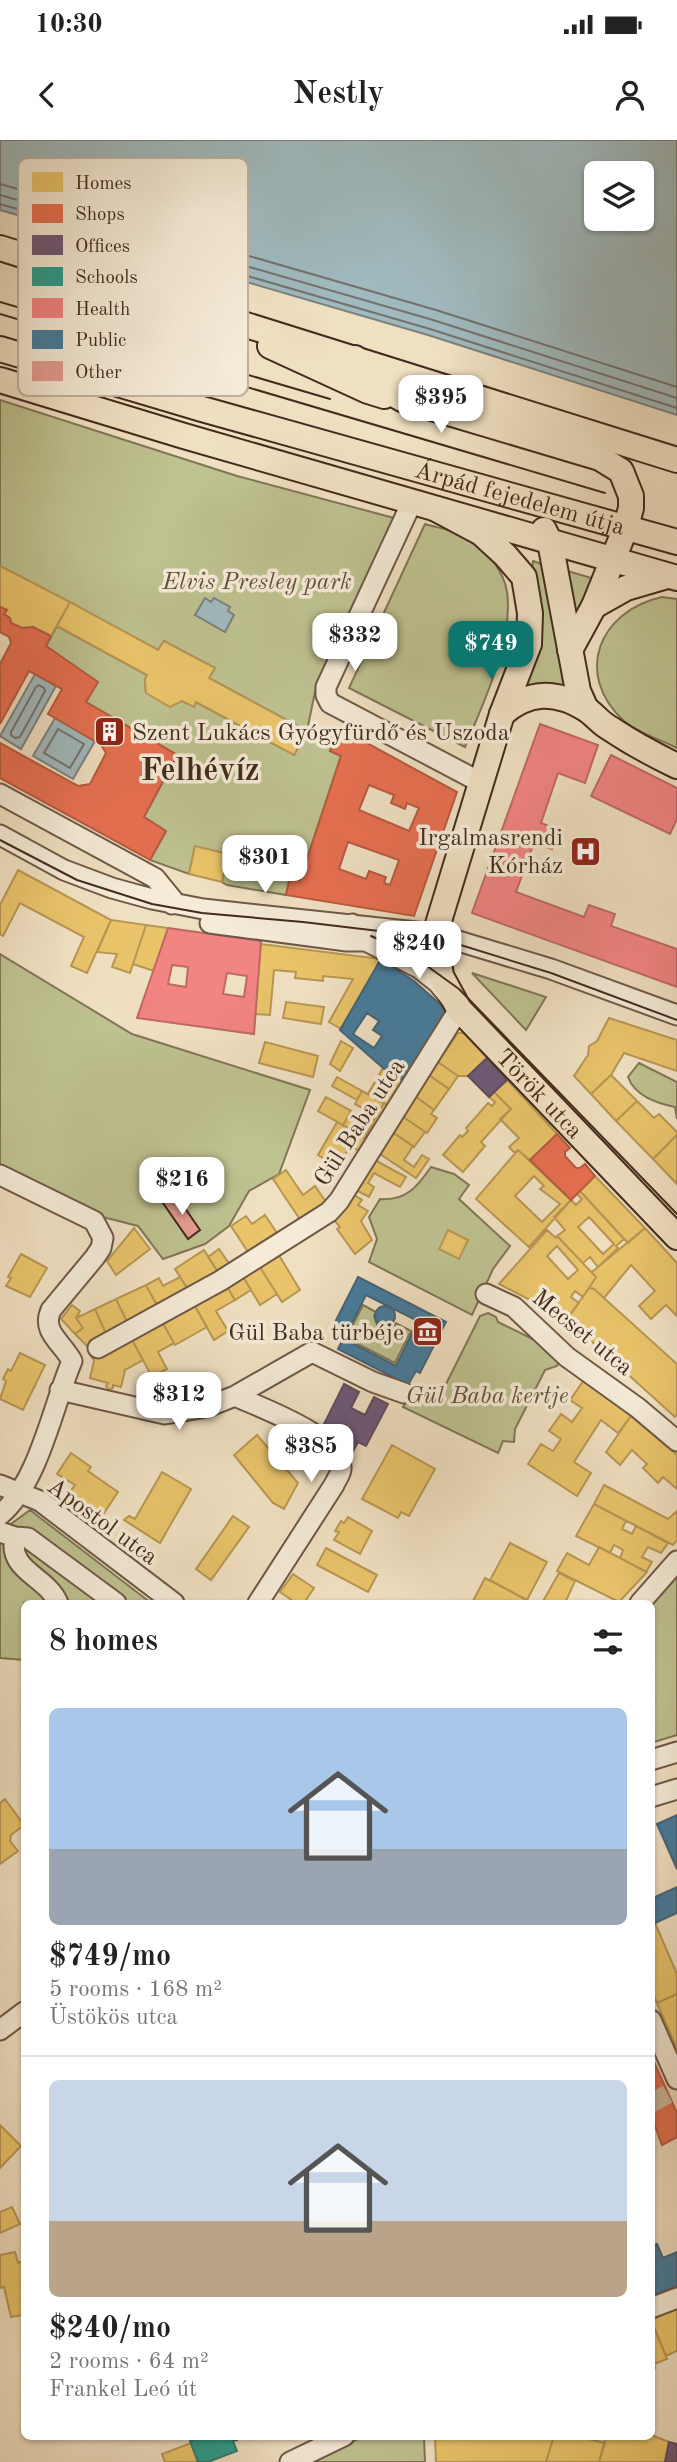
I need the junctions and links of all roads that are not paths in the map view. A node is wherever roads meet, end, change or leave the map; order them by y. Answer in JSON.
{"nodes":[{"id":1,"x":0,"y":248,"type":"edge"},
{"id":2,"x":18,"y":254,"type":"edge"},
{"id":3,"x":248,"y":325,"type":"edge"},
{"id":4,"x":248,"y":335,"type":"edge"},
{"id":5,"x":0,"y":349,"type":"edge"},
{"id":6,"x":18,"y":354,"type":"edge"},
{"id":7,"x":354,"y":358,"type":"junction"},
{"id":8,"x":0,"y":380,"type":"edge"},
{"id":9,"x":18,"y":385,"type":"edge"},
{"id":10,"x":54,"y":396,"type":"edge"},
{"id":11,"x":163,"y":396,"type":"edge"},
{"id":12,"x":402,"y":399,"type":"junction"},
{"id":13,"x":677,"y":460,"type":"edge"},
{"id":14,"x":506,"y":495,"type":"junction"},
{"id":15,"x":424,"y":506,"type":"junction"},
{"id":16,"x":585,"y":515,"type":"junction"},
{"id":17,"x":626,"y":527,"type":"junction"},
{"id":18,"x":541,"y":534,"type":"junction"},
{"id":19,"x":677,"y":542,"type":"edge"},
{"id":20,"x":612,"y":560,"type":"junction"},
{"id":21,"x":524,"y":577,"type":"junction"},
{"id":22,"x":673,"y":577,"type":"edge"},
{"id":23,"x":594,"y":606,"type":"junction"},
{"id":24,"x":570,"y":650,"type":"junction"},
{"id":25,"x":586,"y":709,"type":"junction"},
{"id":26,"x":502,"y":714,"type":"junction"},
{"id":27,"x":677,"y":766,"type":"edge"},
{"id":28,"x":480,"y":782,"type":"junction"},
{"id":29,"x":0,"y":794,"type":"edge"},
{"id":30,"x":0,"y":835,"type":"edge"},
{"id":31,"x":143,"y":873,"type":"junction"},
{"id":32,"x":132,"y":894,"type":"junction"},
{"id":33,"x":173,"y":904,"type":"junction"},
{"id":34,"x":352,"y":925,"type":"junction"},
{"id":35,"x":435,"y":934,"type":"junction"},
{"id":36,"x":368,"y":942,"type":"junction"},
{"id":37,"x":459,"y":1009,"type":"junction"},
{"id":38,"x":677,"y":1015,"type":"edge"},
{"id":39,"x":0,"y":1175,"type":"edge"},
{"id":40,"x":677,"y":1237,"type":"edge"},
{"id":41,"x":486,"y":1294,"type":"dead end"},
{"id":42,"x":98,"y":1348,"type":"dead end"},
{"id":43,"x":60,"y":1390,"type":"junction"},
{"id":44,"x":404,"y":1393,"type":"dead end"},
{"id":45,"x":235,"y":1396,"type":"junction"},
{"id":46,"x":677,"y":1441,"type":"edge"},
{"id":47,"x":9,"y":1489,"type":"edge"},
{"id":48,"x":0,"y":1515,"type":"edge"},
{"id":49,"x":7,"y":1534,"type":"edge"},
{"id":50,"x":677,"y":1561,"type":"edge"},
{"id":51,"x":57,"y":1600,"type":"edge"},
{"id":52,"x":112,"y":1600,"type":"edge"},
{"id":53,"x":170,"y":1600,"type":"edge"},
{"id":54,"x":260,"y":1600,"type":"edge"},
{"id":55,"x":643,"y":1600,"type":"edge"},
{"id":56,"x":677,"y":1752,"type":"edge"},
{"id":57,"x":655,"y":1759,"type":"edge"},
{"id":58,"x":677,"y":1788,"type":"edge"},
{"id":59,"x":655,"y":1796,"type":"edge"},
{"id":60,"x":21,"y":2014,"type":"edge"},
{"id":61,"x":0,"y":2030,"type":"edge"},
{"id":62,"x":657,"y":2049,"type":"edge"},
{"id":63,"x":677,"y":2079,"type":"edge"},
{"id":64,"x":677,"y":2298,"type":"edge"},
{"id":65,"x":655,"y":2306,"type":"edge"},
{"id":66,"x":336,"y":2440,"type":"edge"},
{"id":67,"x":290,"y":2462,"type":"edge"}],
"edges":[{"from":1,"to":2,"type":"main road"},
{"from":3,"to":7,"type":"main road"},
{"from":4,"to":12,"type":"main road"},
{"from":5,"to":6,"type":"main road","name":"Árpád fejedelem útja"},
{"from":7,"to":12,"type":"main road"},
{"from":7,"to":13,"type":"main road"},
{"from":8,"to":9,"type":"main road","name":"Árpád fejedelem útja"},
{"from":10,"to":15,"type":"main road","name":"Árpád fejedelem útja"},
{"from":11,"to":14,"type":"main road","name":"Árpád fejedelem útja"},
{"from":12,"to":17,"type":"main road"},
{"from":14,"to":16,"type":"main road","name":"Árpád fejedelem útja"},
{"from":14,"to":18,"type":"main road"},
{"from":15,"to":18,"type":"main road","name":"Árpád fejedelem útja"},
{"from":15,"to":21,"type":"main road"},
{"from":15,"to":28,"type":"street","name":"Árpád fejedelem útja"},
{"from":16,"to":17,"type":"main road","name":"Árpád fejedelem útja"},
{"from":16,"to":18,"type":"main road"},
{"from":17,"to":19,"type":"main road","name":"Árpád fejedelem útja"},
{"from":17,"to":20,"type":"main road"},
{"from":18,"to":20,"type":"main road","name":"Árpád fejedelem útja"},
{"from":18,"to":21,"type":"main road"},
{"from":18,"to":24,"type":"main road"},
{"from":20,"to":22,"type":"main road","name":"Árpád fejedelem útja"},
{"from":20,"to":23,"type":"main road"},
{"from":21,"to":26,"type":"main road"},
{"from":22,"to":23,"type":"main road"},
{"from":23,"to":24,"type":"main road"},
{"from":24,"to":25,"type":"main road"},
{"from":25,"to":26,"type":"main road"},
{"from":25,"to":27,"type":"main road"},
{"from":26,"to":28,"type":"main road"},
{"from":28,"to":35,"type":"main road"},
{"from":29,"to":31,"type":"street"},
{"from":30,"to":32,"type":"street"},
{"from":31,"to":32,"type":"street"},
{"from":31,"to":33,"type":"street"},
{"from":32,"to":33,"type":"street"},
{"from":33,"to":34,"type":"street"},
{"from":33,"to":36,"type":"street"},
{"from":34,"to":35,"type":"street"},
{"from":34,"to":36,"type":"street"},
{"from":35,"to":36,"type":"street"},
{"from":35,"to":37,"type":"main road","name":"Török utca"},
{"from":35,"to":38,"type":"street"},
{"from":36,"to":37,"type":"street"},
{"from":37,"to":40,"type":"main road","name":"Török utca"},
{"from":37,"to":42,"type":"street","name":"Gül Baba utca"},
{"from":39,"to":43,"type":"street"},
{"from":41,"to":46,"type":"street","name":"Mecset utca"},
{"from":43,"to":45,"type":"street"},
{"from":43,"to":47,"type":"street"},
{"from":44,"to":45,"type":"street"},
{"from":45,"to":54,"type":"street"},
{"from":47,"to":48,"type":"street"},
{"from":47,"to":53,"type":"street","name":"Apostol utca"},
{"from":49,"to":51,"type":"street"},
{"from":49,"to":52,"type":"street"},
{"from":50,"to":55,"type":"street"},
{"from":56,"to":57,"type":"street"},
{"from":58,"to":59,"type":"street"},
{"from":60,"to":61,"type":"street"},
{"from":62,"to":63,"type":"street"},
{"from":64,"to":65,"type":"street"},
{"from":66,"to":67,"type":"street"}]}
